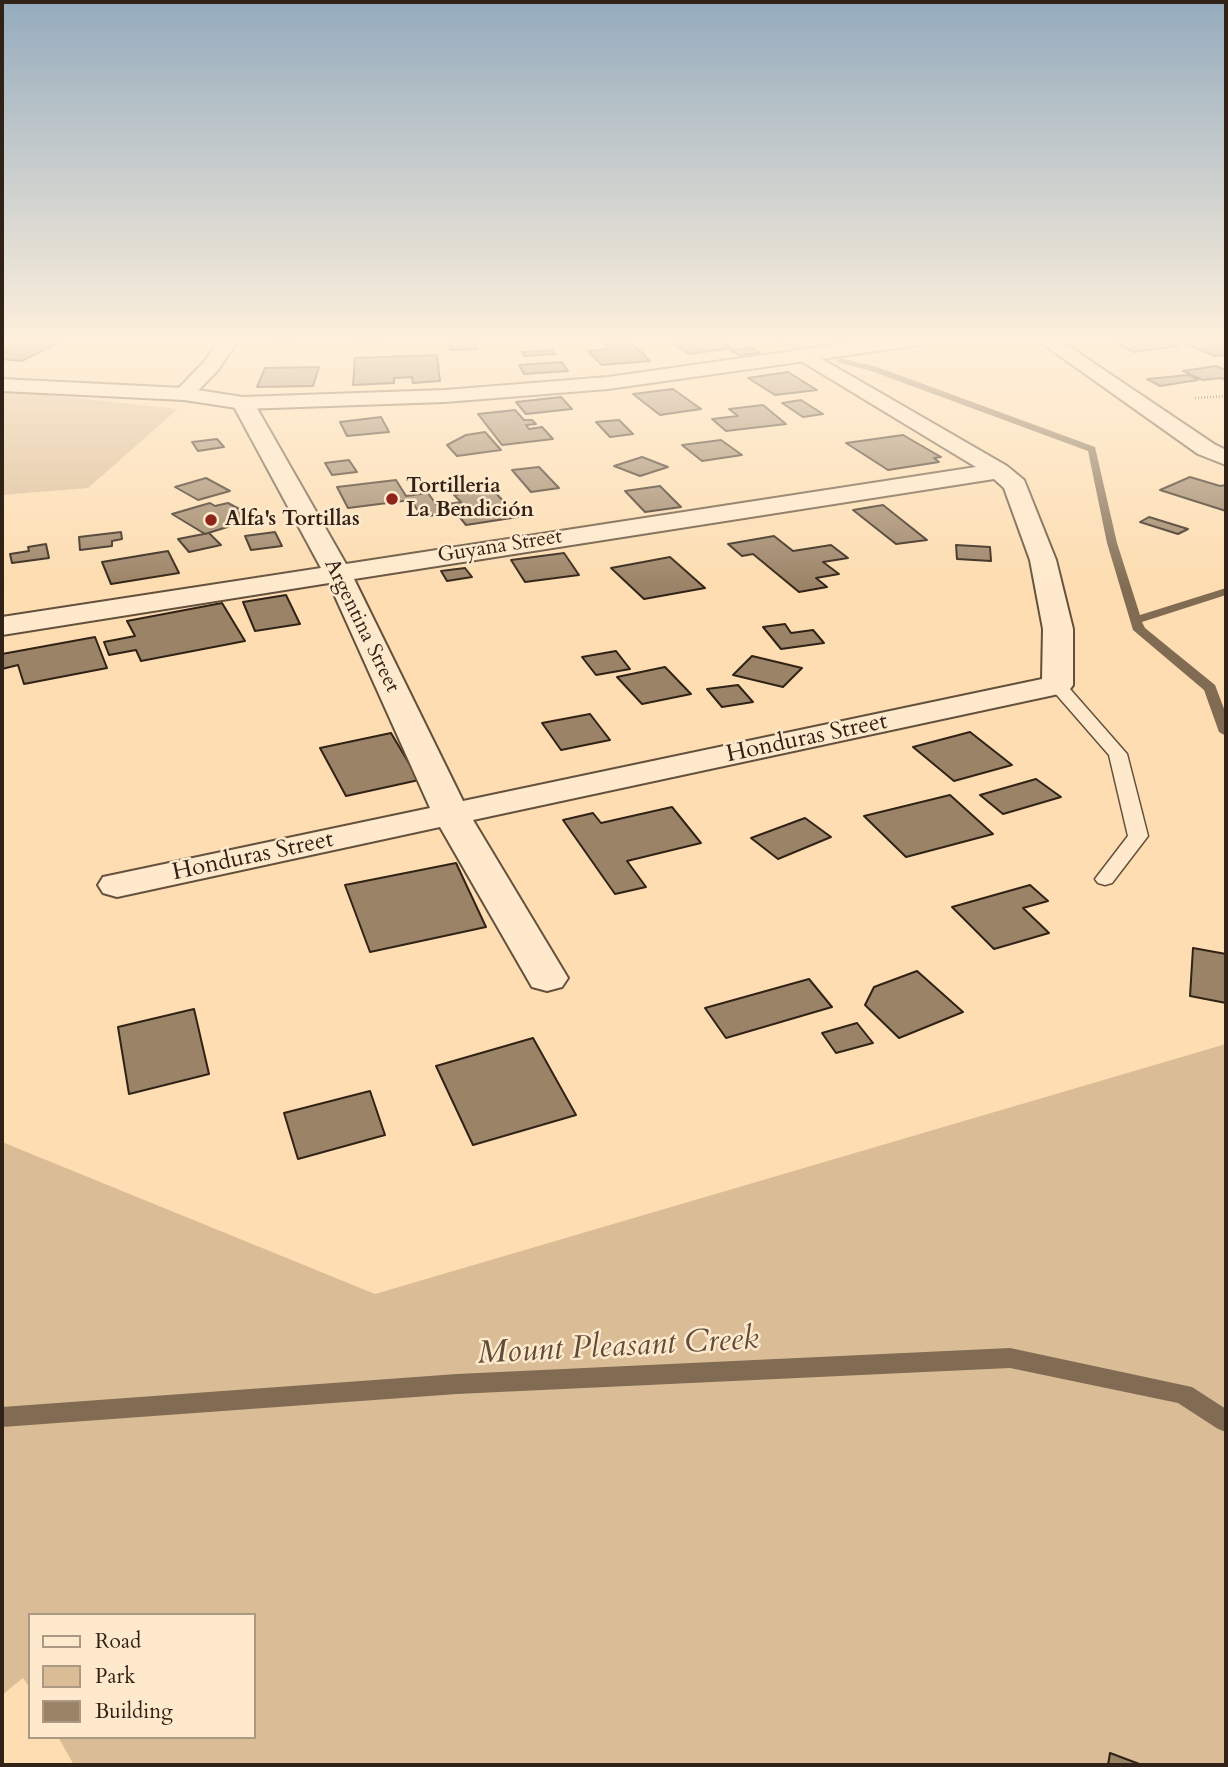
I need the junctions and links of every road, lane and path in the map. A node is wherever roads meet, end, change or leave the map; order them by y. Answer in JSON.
{"nodes":[{"id":1,"x":253,"y":421,"type":"edge"},
{"id":2,"x":916,"y":421,"type":"edge"},
{"id":3,"x":1166,"y":421,"type":"edge"},
{"id":4,"x":1226,"y":458,"type":"edge"},
{"id":5,"x":999,"y":471,"type":"junction"},
{"id":6,"x":337,"y":572,"type":"junction"},
{"id":7,"x":2,"y":626,"type":"edge"},
{"id":8,"x":1057,"y":685,"type":"junction"},
{"id":9,"x":452,"y":816,"type":"junction"},
{"id":10,"x":1105,"y":879,"type":"dead end"},
{"id":11,"x":117,"y":885,"type":"dead end"},
{"id":12,"x":547,"y":978,"type":"dead end"}],
"edges":[{"from":1,"to":6,"type":"street","name":"Argentina Street"},
{"from":2,"to":5,"type":"street"},
{"from":3,"to":4,"type":"street"},
{"from":5,"to":6,"type":"street","name":"Guyana Street"},
{"from":5,"to":8,"type":"street"},
{"from":6,"to":7,"type":"street","name":"Guyana Street"},
{"from":6,"to":9,"type":"street","name":"Argentina Street"},
{"from":8,"to":9,"type":"street","name":"Honduras Street"},
{"from":8,"to":10,"type":"lane"},
{"from":9,"to":11,"type":"street","name":"Honduras Street"},
{"from":9,"to":12,"type":"street","name":"Argentina Street"}]}
